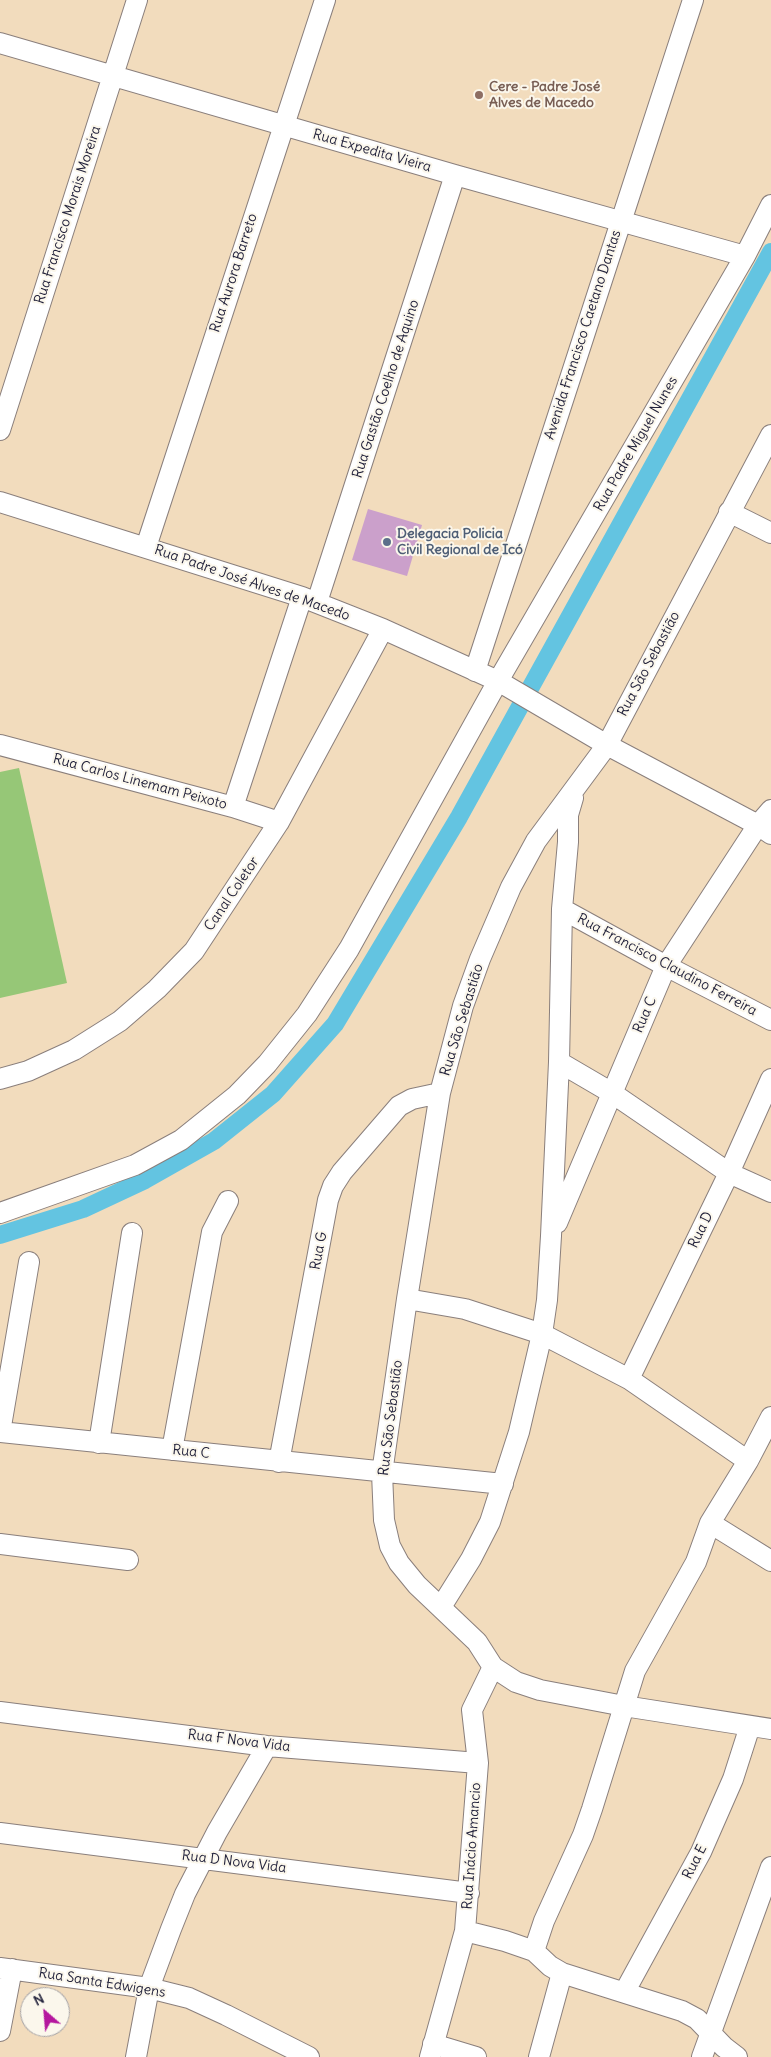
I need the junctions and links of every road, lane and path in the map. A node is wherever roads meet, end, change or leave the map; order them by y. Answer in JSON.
{"nodes":[{"id":1,"x":138,"y":0,"type":"edge"},
{"id":2,"x":324,"y":0,"type":"edge"},
{"id":3,"x":692,"y":0,"type":"edge"},
{"id":4,"x":0,"y":42,"type":"edge"},
{"id":5,"x":112,"y":76,"type":"junction"},
{"id":6,"x":282,"y":125,"type":"junction"},
{"id":7,"x":455,"y":175,"type":"junction"},
{"id":8,"x":771,"y":205,"type":"edge"},
{"id":9,"x":620,"y":221,"type":"junction"},
{"id":10,"x":745,"y":256,"type":"junction"},
{"id":11,"x":0,"y":430,"type":"edge"},
{"id":12,"x":771,"y":435,"type":"edge"},
{"id":13,"x":0,"y":502,"type":"edge"},
{"id":14,"x":729,"y":512,"type":"junction"},
{"id":15,"x":771,"y":533,"type":"edge"},
{"id":16,"x":146,"y":547,"type":"junction"},
{"id":17,"x":309,"y":599,"type":"junction"},
{"id":18,"x":383,"y":629,"type":"junction"},
{"id":19,"x":476,"y":670,"type":"junction"},
{"id":20,"x":504,"y":685,"type":"junction"},
{"id":21,"x":0,"y":745,"type":"edge"},
{"id":22,"x":607,"y":745,"type":"junction"},
{"id":23,"x":575,"y":789,"type":"junction"},
{"id":24,"x":233,"y":807,"type":"junction"},
{"id":25,"x":279,"y":822,"type":"junction"},
{"id":26,"x":767,"y":823,"type":"edge"},
{"id":27,"x":562,"y":909,"type":"junction"},
{"id":28,"x":666,"y":966,"type":"junction"},
{"id":29,"x":771,"y":1020,"type":"edge"},
{"id":30,"x":559,"y":1062,"type":"junction"},
{"id":31,"x":0,"y":1079,"type":"edge"},
{"id":32,"x":771,"y":1080,"type":"edge"},
{"id":33,"x":440,"y":1093,"type":"junction"},
{"id":34,"x":612,"y":1093,"type":"junction"},
{"id":35,"x":729,"y":1173,"type":"junction"},
{"id":36,"x":771,"y":1192,"type":"edge"},
{"id":37,"x":228,"y":1201,"type":"dead end"},
{"id":38,"x":0,"y":1213,"type":"edge"},
{"id":39,"x":132,"y":1233,"type":"dead end"},
{"id":40,"x":551,"y":1236,"type":"junction"},
{"id":41,"x":29,"y":1262,"type":"dead end"},
{"id":42,"x":407,"y":1299,"type":"junction"},
{"id":43,"x":542,"y":1334,"type":"junction"},
{"id":44,"x":629,"y":1379,"type":"junction"},
{"id":45,"x":771,"y":1417,"type":"edge"},
{"id":46,"x":0,"y":1432,"type":"edge"},
{"id":47,"x":99,"y":1443,"type":"junction"},
{"id":48,"x":172,"y":1450,"type":"junction"},
{"id":49,"x":748,"y":1461,"type":"junction"},
{"id":50,"x":279,"y":1462,"type":"junction"},
{"id":51,"x":382,"y":1473,"type":"junction"},
{"id":52,"x":503,"y":1484,"type":"junction"},
{"id":53,"x":710,"y":1523,"type":"junction"},
{"id":54,"x":0,"y":1544,"type":"edge"},
{"id":55,"x":128,"y":1560,"type":"dead end"},
{"id":56,"x":771,"y":1561,"type":"edge"},
{"id":57,"x":441,"y":1607,"type":"junction"},
{"id":58,"x":493,"y":1667,"type":"junction"},
{"id":59,"x":624,"y":1706,"type":"junction"},
{"id":60,"x":0,"y":1712,"type":"edge"},
{"id":61,"x":750,"y":1726,"type":"junction"},
{"id":62,"x":771,"y":1729,"type":"edge"},
{"id":63,"x":267,"y":1746,"type":"junction"},
{"id":64,"x":478,"y":1763,"type":"junction"},
{"id":65,"x":0,"y":1833,"type":"edge"},
{"id":66,"x":205,"y":1858,"type":"junction"},
{"id":67,"x":771,"y":1867,"type":"edge"},
{"id":68,"x":469,"y":1893,"type":"junction"},
{"id":69,"x":465,"y":1931,"type":"junction"},
{"id":70,"x":534,"y":1951,"type":"junction"},
{"id":71,"x":6,"y":1968,"type":"edge"},
{"id":72,"x":562,"y":1973,"type":"junction"},
{"id":73,"x":149,"y":1988,"type":"junction"},
{"id":74,"x":625,"y":1991,"type":"junction"},
{"id":75,"x":0,"y":2031,"type":"edge"},
{"id":76,"x":710,"y":2033,"type":"junction"},
{"id":77,"x":432,"y":2051,"type":"edge"},
{"id":78,"x":136,"y":2057,"type":"edge"},
{"id":79,"x":309,"y":2057,"type":"edge"},
{"id":80,"x":476,"y":2057,"type":"edge"},
{"id":81,"x":539,"y":2057,"type":"edge"},
{"id":82,"x":702,"y":2057,"type":"edge"},
{"id":83,"x":737,"y":2057,"type":"edge"}],
"edges":[{"from":1,"to":5,"type":"street","name":"Rua Francisco Morais Moreira"},
{"from":2,"to":6,"type":"street","name":"Rua Aurora Barreto"},
{"from":3,"to":9,"type":"street","name":"Avenida Francisco Caetano Dantas"},
{"from":4,"to":5,"type":"street","name":"Rua Expedita Vieira"},
{"from":5,"to":6,"type":"street","name":"Rua Expedita Vieira"},
{"from":5,"to":11,"type":"street","name":"Rua Francisco Morais Moreira"},
{"from":6,"to":7,"type":"street","name":"Rua Expedita Vieira"},
{"from":6,"to":16,"type":"street","name":"Rua Aurora Barreto"},
{"from":7,"to":9,"type":"street","name":"Rua Expedita Vieira"},
{"from":7,"to":17,"type":"street","name":"Rua Gastão Coelho de Aquino"},
{"from":8,"to":10,"type":"street","name":"Rua Padre Miguel Nunes"},
{"from":9,"to":10,"type":"street","name":"Rua Expedita Vieira"},
{"from":9,"to":19,"type":"street","name":"Avenida Francisco Caetano Dantas"},
{"from":10,"to":20,"type":"street","name":"Rua Padre Miguel Nunes"},
{"from":12,"to":14,"type":"street","name":"Rua São Sebastião"},
{"from":13,"to":16,"type":"street","name":"Rua Padre José Alves de Macedo"},
{"from":14,"to":15,"type":"street"},
{"from":14,"to":22,"type":"street","name":"Rua São Sebastião"},
{"from":16,"to":17,"type":"street","name":"Rua Padre José Alves de Macedo"},
{"from":17,"to":18,"type":"street","name":"Rua Padre José Alves de Macedo"},
{"from":17,"to":24,"type":"street","name":"Rua Gastão Coelho de Aquino"},
{"from":18,"to":19,"type":"street","name":"Rua Padre José Alves de Macedo"},
{"from":18,"to":25,"type":"street","name":"Canal Coletor"},
{"from":19,"to":20,"type":"street","name":"Rua Padre José Alves de Macedo"},
{"from":20,"to":22,"type":"street","name":"Rua Padre José Alves de Macedo"},
{"from":20,"to":38,"type":"street","name":"Rua Padre Miguel Nunes"},
{"from":21,"to":24,"type":"street","name":"Rua Carlos Linemam Peixoto"},
{"from":22,"to":23,"type":"street","name":"Rua São Sebastião"},
{"from":22,"to":26,"type":"street","name":"Rua Padre José Alves de Macedo"},
{"from":23,"to":27,"type":"street"},
{"from":23,"to":33,"type":"street","name":"Rua São Sebastião"},
{"from":24,"to":25,"type":"street","name":"Rua Carlos Linemam Peixoto"},
{"from":25,"to":31,"type":"street","name":"Canal Coletor"},
{"from":26,"to":28,"type":"street","name":"Rua C"},
{"from":27,"to":28,"type":"street","name":"Rua Francisco Claudino Ferreira"},
{"from":27,"to":30,"type":"street"},
{"from":28,"to":29,"type":"street","name":"Rua Francisco Claudino Ferreira"},
{"from":28,"to":34,"type":"street","name":"Rua C"},
{"from":30,"to":34,"type":"street"},
{"from":30,"to":40,"type":"street"},
{"from":32,"to":35,"type":"street","name":"Rua D"},
{"from":33,"to":42,"type":"street","name":"Rua São Sebastião"},
{"from":33,"to":50,"type":"street","name":"Rua G"},
{"from":34,"to":35,"type":"street"},
{"from":34,"to":40,"type":"street","name":"Rua C"},
{"from":35,"to":36,"type":"street"},
{"from":35,"to":44,"type":"street","name":"Rua D"},
{"from":37,"to":48,"type":"street"},
{"from":39,"to":47,"type":"street"},
{"from":40,"to":43,"type":"street"},
{"from":41,"to":46,"type":"street"},
{"from":42,"to":43,"type":"street"},
{"from":42,"to":51,"type":"street","name":"Rua São Sebastião"},
{"from":43,"to":44,"type":"street"},
{"from":43,"to":52,"type":"street"},
{"from":44,"to":49,"type":"street"},
{"from":45,"to":49,"type":"street"},
{"from":46,"to":47,"type":"street","name":"Rua C"},
{"from":47,"to":48,"type":"street","name":"Rua C"},
{"from":48,"to":50,"type":"street","name":"Rua C"},
{"from":49,"to":53,"type":"street"},
{"from":50,"to":51,"type":"street","name":"Rua C"},
{"from":51,"to":52,"type":"street","name":"Rua C"},
{"from":51,"to":57,"type":"street","name":"Rua São Sebastião"},
{"from":52,"to":57,"type":"street"},
{"from":53,"to":56,"type":"street"},
{"from":53,"to":59,"type":"street"},
{"from":54,"to":55,"type":"street"},
{"from":57,"to":58,"type":"street","name":"Rua São Sebastião"},
{"from":58,"to":59,"type":"street"},
{"from":58,"to":64,"type":"street","name":"Rua Inácio Amancio"},
{"from":59,"to":61,"type":"street"},
{"from":59,"to":70,"type":"street"},
{"from":60,"to":63,"type":"street","name":"Rua F Nova Vida"},
{"from":61,"to":62,"type":"street"},
{"from":61,"to":74,"type":"street","name":"Rua E"},
{"from":63,"to":64,"type":"street","name":"Rua F Nova Vida"},
{"from":63,"to":66,"type":"street"},
{"from":64,"to":68,"type":"street","name":"Rua Inácio Amancio"},
{"from":65,"to":66,"type":"street","name":"Rua D Nova Vida"},
{"from":66,"to":68,"type":"street","name":"Rua D Nova Vida"},
{"from":66,"to":73,"type":"street"},
{"from":67,"to":76,"type":"street"},
{"from":68,"to":69,"type":"street","name":"Rua Inácio Amancio"},
{"from":69,"to":70,"type":"street"},
{"from":69,"to":77,"type":"street","name":"Rua Inácio Amancio"},
{"from":70,"to":72,"type":"street"},
{"from":71,"to":73,"type":"street","name":"Rua Santa Edwigens"},
{"from":71,"to":75,"type":"street"},
{"from":72,"to":74,"type":"street"},
{"from":72,"to":81,"type":"street"},
{"from":73,"to":78,"type":"street"},
{"from":73,"to":79,"type":"street","name":"Rua Santa Edwigens"},
{"from":74,"to":76,"type":"street"},
{"from":76,"to":82,"type":"street"},
{"from":76,"to":83,"type":"street"},
{"from":77,"to":80,"type":"street"}]}
